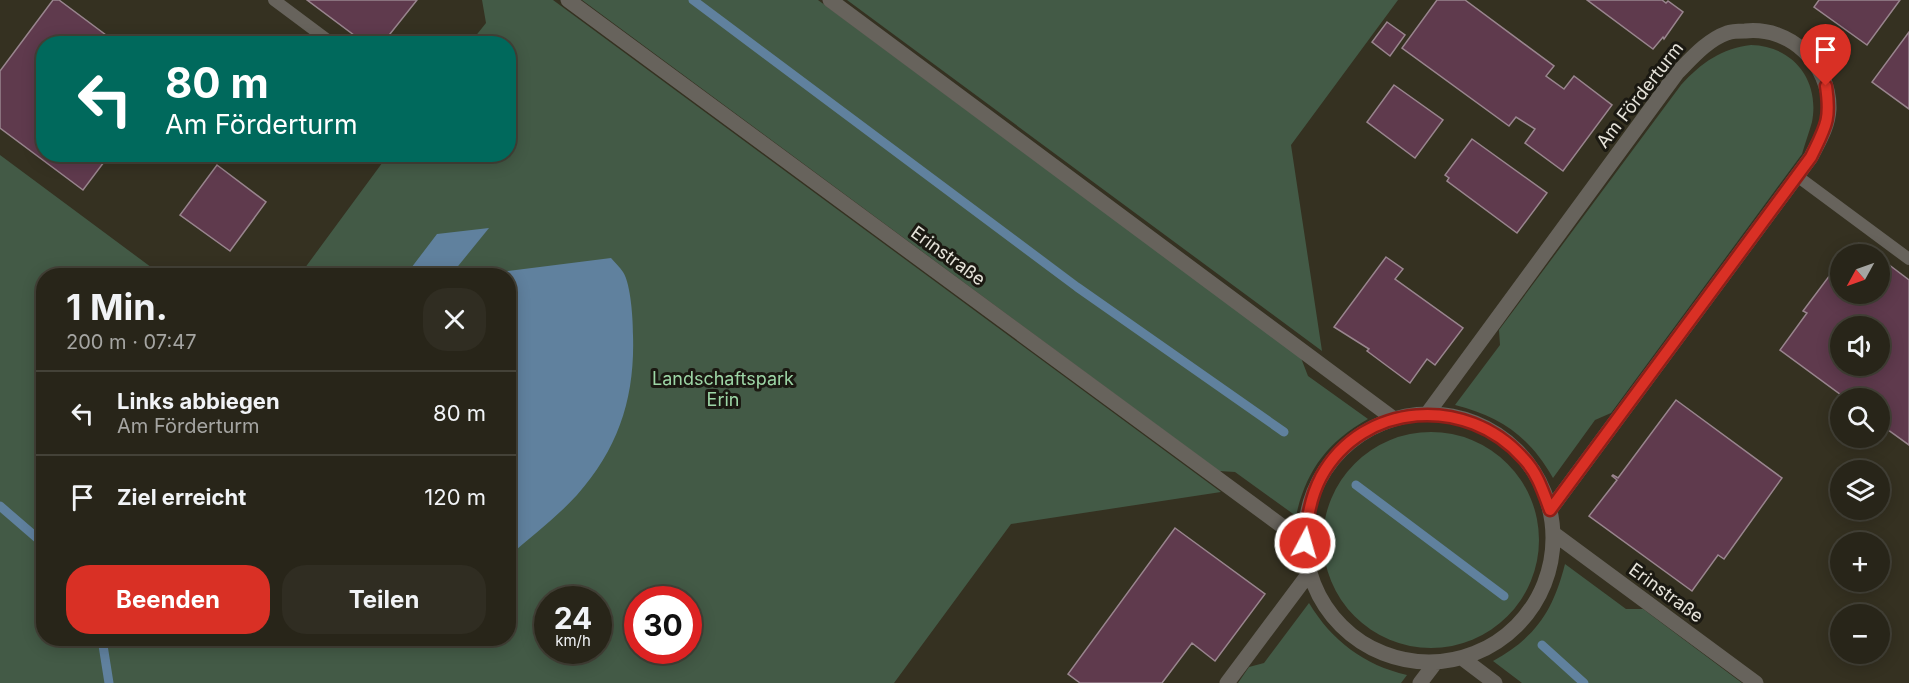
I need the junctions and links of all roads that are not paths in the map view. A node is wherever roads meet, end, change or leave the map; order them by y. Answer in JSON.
{"nodes":[{"id":1,"x":274,"y":0,"type":"edge"},
{"id":2,"x":568,"y":0,"type":"edge"},
{"id":3,"x":830,"y":0,"type":"edge"},
{"id":4,"x":322,"y":36,"type":"edge"},
{"id":5,"x":1797,"y":176,"type":"junction"},
{"id":6,"x":1909,"y":259,"type":"edge"},
{"id":7,"x":1427,"y":414,"type":"junction"},
{"id":8,"x":1394,"y":419,"type":"junction"},
{"id":9,"x":1550,"y":510,"type":"junction"},
{"id":10,"x":1553,"y":533,"type":"junction"},
{"id":11,"x":1305,"y":543,"type":"junction"},
{"id":12,"x":1310,"y":572,"type":"junction"},
{"id":13,"x":1462,"y":658,"type":"junction"},
{"id":14,"x":1436,"y":662,"type":"junction"},
{"id":15,"x":1227,"y":683,"type":"edge"},
{"id":16,"x":1420,"y":683,"type":"edge"},
{"id":17,"x":1495,"y":683,"type":"edge"},
{"id":18,"x":1756,"y":683,"type":"edge"}],
"edges":[{"from":1,"to":4,"type":"lane"},
{"from":2,"to":11,"type":"street","name":"Erinstraße"},
{"from":3,"to":8,"type":"street"},
{"from":5,"to":6,"type":"lane"},
{"from":5,"to":7,"type":"street","name":"Am Förderturm"},
{"from":5,"to":9,"type":"street","name":"Am Förderturm"},
{"from":7,"to":8,"type":"street"},
{"from":7,"to":9,"type":"street"},
{"from":8,"to":11,"type":"street"},
{"from":9,"to":10,"type":"street"},
{"from":10,"to":13,"type":"street"},
{"from":10,"to":18,"type":"street","name":"Erinstraße"},
{"from":11,"to":12,"type":"street"},
{"from":12,"to":14,"type":"street"},
{"from":12,"to":15,"type":"street"},
{"from":13,"to":14,"type":"street"},
{"from":13,"to":17,"type":"street"},
{"from":14,"to":16,"type":"street"}]}
